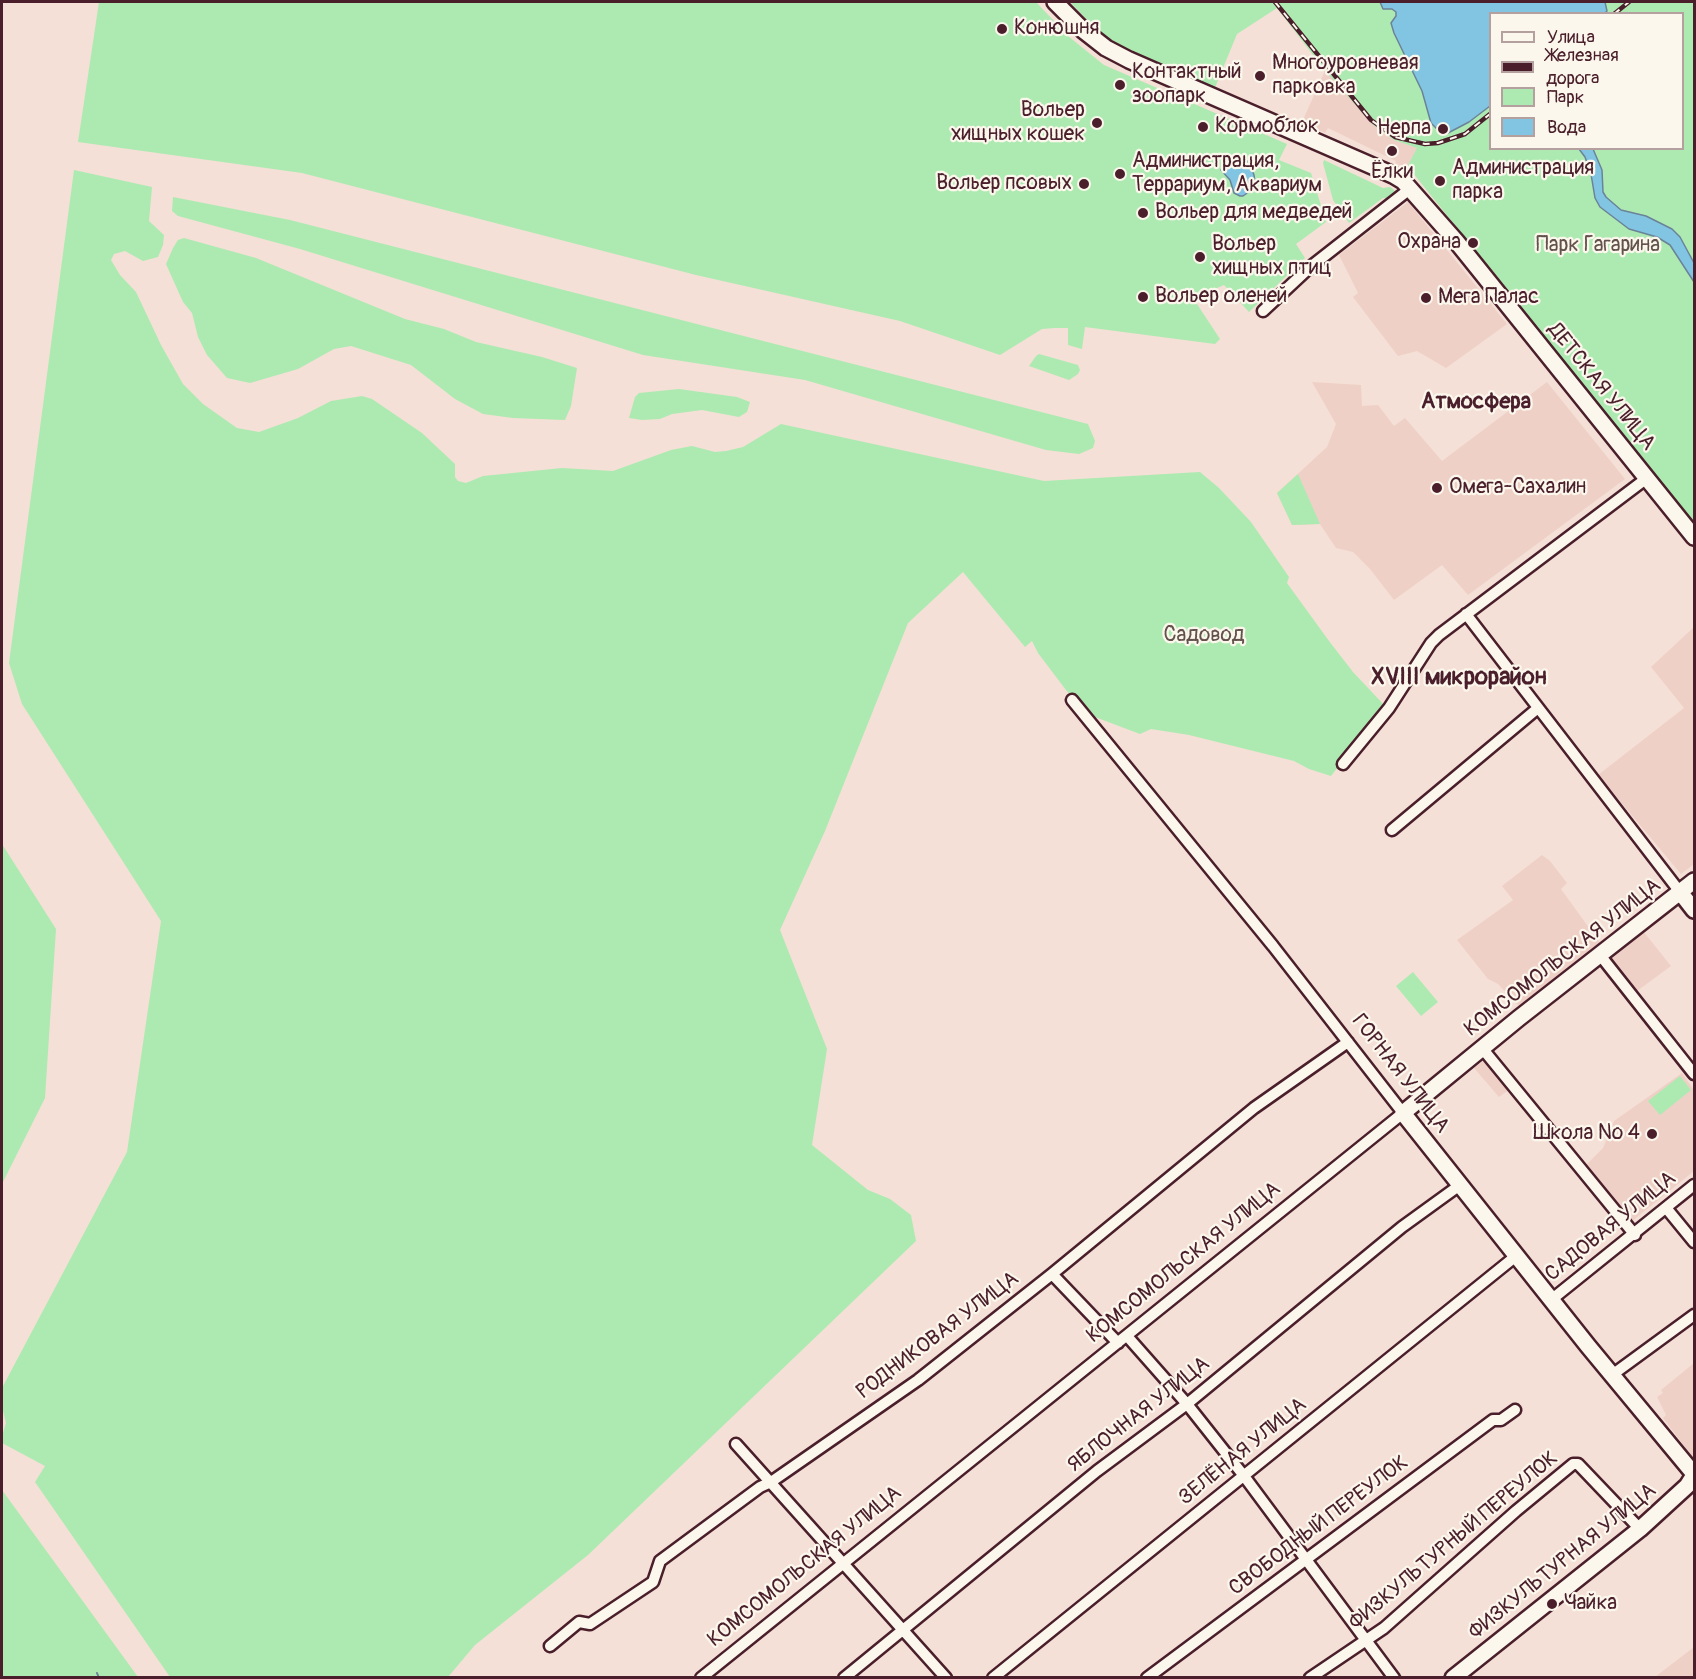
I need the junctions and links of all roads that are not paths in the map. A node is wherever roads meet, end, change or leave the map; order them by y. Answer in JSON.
{"nodes":[{"id":1,"x":1055,"y":2,"type":"edge"},
{"id":2,"x":1411,"y":188,"type":"junction"},
{"id":3,"x":1263,"y":311,"type":"dead end"},
{"id":4,"x":1647,"y":478,"type":"junction"},
{"id":5,"x":1695,"y":537,"type":"edge"},
{"id":6,"x":1466,"y":614,"type":"junction"},
{"id":7,"x":1072,"y":700,"type":"dead end"},
{"id":8,"x":1538,"y":708,"type":"junction"},
{"id":9,"x":1344,"y":764,"type":"dead end"},
{"id":10,"x":1392,"y":830,"type":"dead end"},
{"id":11,"x":1695,"y":881,"type":"edge"},
{"id":12,"x":1680,"y":892,"type":"junction"},
{"id":13,"x":1695,"y":910,"type":"edge"},
{"id":14,"x":1600,"y":955,"type":"junction"},
{"id":15,"x":1348,"y":1042,"type":"junction"},
{"id":16,"x":1482,"y":1048,"type":"junction"},
{"id":17,"x":1695,"y":1074,"type":"edge"},
{"id":18,"x":1403,"y":1113,"type":"junction"},
{"id":19,"x":1460,"y":1185,"type":"junction"},
{"id":20,"x":1695,"y":1185,"type":"edge"},
{"id":21,"x":1667,"y":1209,"type":"junction"},
{"id":22,"x":1635,"y":1234,"type":"junction"},
{"id":23,"x":1695,"y":1242,"type":"edge"},
{"id":24,"x":1516,"y":1256,"type":"junction"},
{"id":25,"x":1052,"y":1274,"type":"junction"},
{"id":26,"x":1551,"y":1300,"type":"junction"},
{"id":27,"x":1695,"y":1315,"type":"edge"},
{"id":28,"x":1127,"y":1336,"type":"junction"},
{"id":29,"x":1118,"y":1343,"type":"junction"},
{"id":30,"x":1612,"y":1375,"type":"junction"},
{"id":31,"x":1187,"y":1404,"type":"junction"},
{"id":32,"x":1515,"y":1410,"type":"dead end"},
{"id":33,"x":736,"y":1444,"type":"dead end"},
{"id":34,"x":1695,"y":1474,"type":"edge"},
{"id":35,"x":1244,"y":1476,"type":"junction"},
{"id":36,"x":771,"y":1482,"type":"junction"},
{"id":37,"x":1640,"y":1529,"type":"junction"},
{"id":38,"x":1306,"y":1560,"type":"junction"},
{"id":39,"x":843,"y":1562,"type":"junction"},
{"id":40,"x":904,"y":1630,"type":"junction"},
{"id":41,"x":1367,"y":1641,"type":"junction"},
{"id":42,"x":550,"y":1646,"type":"dead end"},
{"id":43,"x":701,"y":1677,"type":"edge"},
{"id":44,"x":844,"y":1677,"type":"edge"},
{"id":45,"x":946,"y":1677,"type":"edge"},
{"id":46,"x":993,"y":1677,"type":"edge"},
{"id":47,"x":1147,"y":1677,"type":"edge"},
{"id":48,"x":1310,"y":1677,"type":"edge"},
{"id":49,"x":1394,"y":1677,"type":"edge"},
{"id":50,"x":1453,"y":1677,"type":"edge"}],
"edges":[{"from":1,"to":2,"type":"street","name":"ДЕТСКАЯ УЛИЦА"},
{"from":2,"to":3,"type":"street"},
{"from":2,"to":4,"type":"street","name":"ДЕТСКАЯ УЛИЦА"},
{"from":4,"to":5,"type":"street","name":"ДЕТСКАЯ УЛИЦА"},
{"from":4,"to":6,"type":"street"},
{"from":6,"to":8,"type":"street"},
{"from":6,"to":9,"type":"street"},
{"from":7,"to":15,"type":"street","name":"ГОРНАЯ УЛИЦА"},
{"from":8,"to":10,"type":"street"},
{"from":8,"to":12,"type":"street"},
{"from":11,"to":12,"type":"street","name":"КОМСОМОЛЬСКАЯ УЛИЦА"},
{"from":12,"to":13,"type":"street"},
{"from":12,"to":14,"type":"street","name":"КОМСОМОЛЬСКАЯ УЛИЦА"},
{"from":14,"to":16,"type":"street","name":"КОМСОМОЛЬСКАЯ УЛИЦА"},
{"from":14,"to":17,"type":"street"},
{"from":15,"to":18,"type":"street","name":"ГОРНАЯ УЛИЦА"},
{"from":15,"to":25,"type":"street","name":"РОДНИКОВАЯ УЛИЦА"},
{"from":16,"to":18,"type":"street","name":"КОМСОМОЛЬСКАЯ УЛИЦА"},
{"from":16,"to":22,"type":"street"},
{"from":18,"to":19,"type":"street","name":"ГОРНАЯ УЛИЦА"},
{"from":18,"to":28,"type":"street","name":"КОМСОМОЛЬСКАЯ УЛИЦА"},
{"from":19,"to":24,"type":"street","name":"ГОРНАЯ УЛИЦА"},
{"from":19,"to":31,"type":"street","name":"ЯБЛОЧНАЯ УЛИЦА"},
{"from":20,"to":21,"type":"street","name":"САДОВАЯ УЛИЦА"},
{"from":21,"to":22,"type":"street","name":"САДОВАЯ УЛИЦА"},
{"from":21,"to":23,"type":"street"},
{"from":22,"to":26,"type":"street","name":"САДОВАЯ УЛИЦА"},
{"from":24,"to":26,"type":"street","name":"ГОРНАЯ УЛИЦА"},
{"from":24,"to":35,"type":"street","name":"ЗЕЛЁНАЯ УЛИЦА"},
{"from":25,"to":29,"type":"street"},
{"from":25,"to":36,"type":"street","name":"РОДНИКОВАЯ УЛИЦА"},
{"from":26,"to":30,"type":"street","name":"ГОРНАЯ УЛИЦА"},
{"from":27,"to":30,"type":"street"},
{"from":28,"to":29,"type":"street","name":"КОМСОМОЛЬСКАЯ УЛИЦА"},
{"from":28,"to":31,"type":"street"},
{"from":29,"to":39,"type":"street","name":"КОМСОМОЛЬСКАЯ УЛИЦА"},
{"from":30,"to":34,"type":"street","name":"ГОРНАЯ УЛИЦА"},
{"from":31,"to":35,"type":"street"},
{"from":31,"to":40,"type":"street","name":"ЯБЛОЧНАЯ УЛИЦА"},
{"from":32,"to":38,"type":"street","name":"СВОБОДНЫЙ ПЕРЕУЛОК"},
{"from":33,"to":36,"type":"street"},
{"from":34,"to":37,"type":"street","name":"ФИЗКУЛЬТУРНАЯ УЛИЦА"},
{"from":35,"to":38,"type":"street"},
{"from":35,"to":46,"type":"street","name":"ЗЕЛЁНАЯ УЛИЦА"},
{"from":36,"to":39,"type":"street"},
{"from":36,"to":42,"type":"street","name":"РОДНИКОВАЯ УЛИЦА"},
{"from":37,"to":41,"type":"street","name":"ФИЗКУЛЬТУРНЫЙ ПЕРЕУЛОК"},
{"from":37,"to":50,"type":"street","name":"ФИЗКУЛЬТУРНАЯ УЛИЦА"},
{"from":38,"to":41,"type":"street"},
{"from":38,"to":47,"type":"street","name":"СВОБОДНЫЙ ПЕРЕУЛОК"},
{"from":39,"to":40,"type":"street"},
{"from":39,"to":43,"type":"street","name":"КОМСОМОЛЬСКАЯ УЛИЦА"},
{"from":40,"to":44,"type":"street","name":"ЯБЛОЧНАЯ УЛИЦА"},
{"from":40,"to":45,"type":"street"},
{"from":41,"to":48,"type":"street","name":"ФИЗКУЛЬТУРНЫЙ ПЕРЕУЛОК"},
{"from":41,"to":49,"type":"street"}]}
